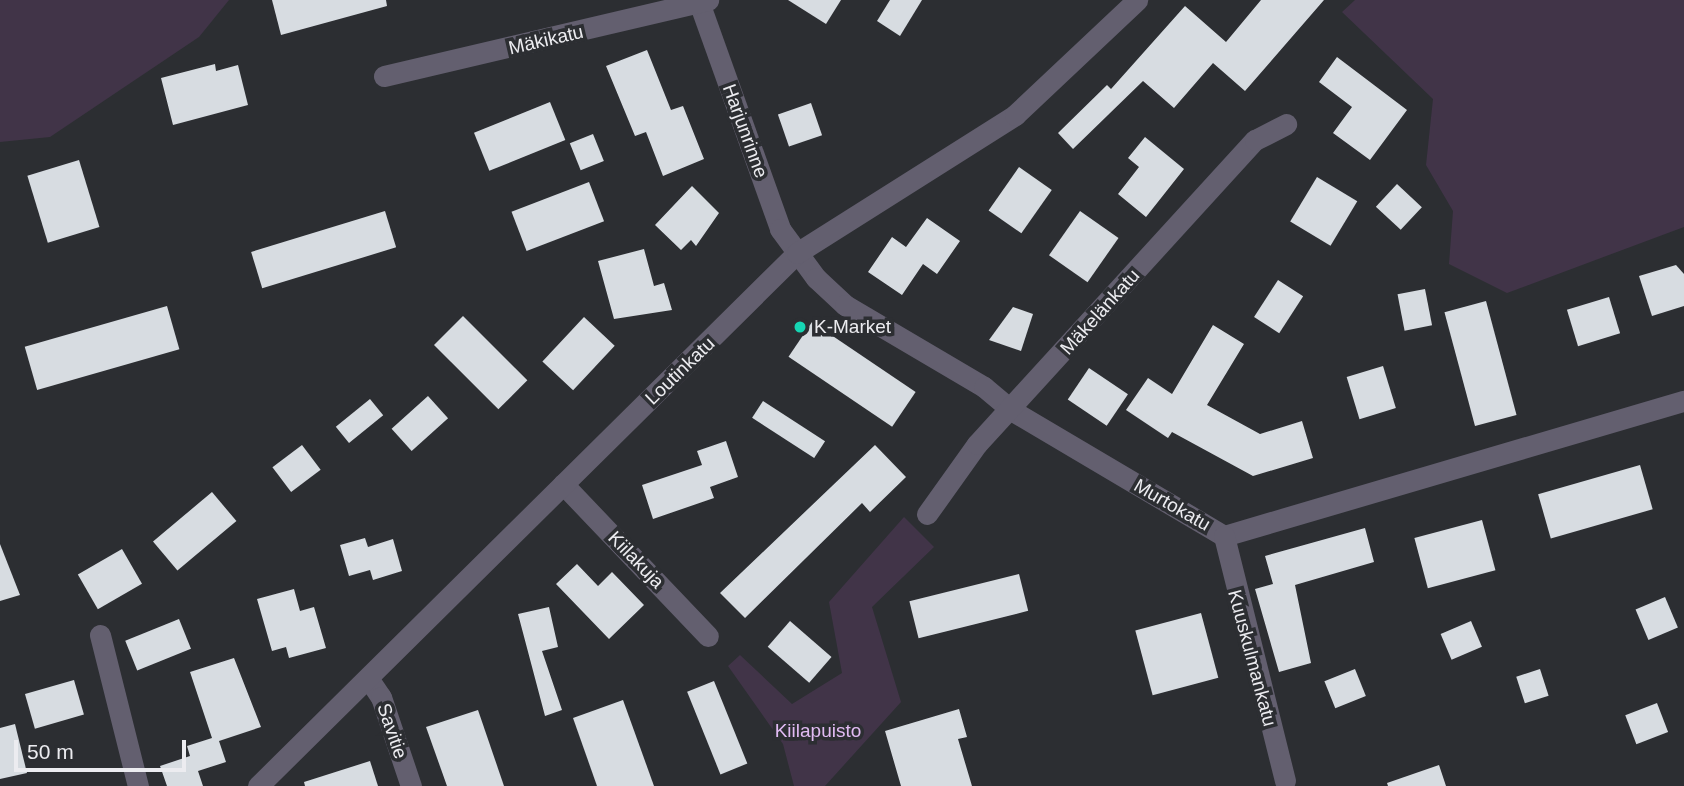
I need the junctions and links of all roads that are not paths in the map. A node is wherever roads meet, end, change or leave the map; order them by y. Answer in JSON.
{"nodes":[{"id":1,"x":1137,"y":0,"type":"edge"},
{"id":2,"x":704,"y":2,"type":"edge"},
{"id":3,"x":384,"y":76,"type":"dead end"},
{"id":4,"x":1286,"y":124,"type":"dead end"},
{"id":5,"x":797,"y":253,"type":"junction"},
{"id":6,"x":1684,"y":401,"type":"edge"},
{"id":7,"x":1011,"y":410,"type":"junction"},
{"id":8,"x":563,"y":484,"type":"junction"},
{"id":9,"x":927,"y":514,"type":"dead end"},
{"id":10,"x":1224,"y":536,"type":"junction"},
{"id":11,"x":100,"y":635,"type":"dead end"},
{"id":12,"x":708,"y":636,"type":"dead end"},
{"id":13,"x":368,"y":678,"type":"junction"},
{"id":14,"x":1285,"y":780,"type":"dead end"},
{"id":15,"x":138,"y":786,"type":"edge"},
{"id":16,"x":258,"y":786,"type":"edge"},
{"id":17,"x":411,"y":786,"type":"edge"}],
"edges":[{"from":1,"to":5,"type":"street","name":"Loutinkatu"},
{"from":2,"to":3,"type":"street","name":"Mäkikatu"},
{"from":2,"to":5,"type":"street","name":"Harjunrinne"},
{"from":4,"to":7,"type":"street","name":"Mäkelänkatu"},
{"from":5,"to":7,"type":"street","name":"Murtokatu"},
{"from":5,"to":8,"type":"street","name":"Loutinkatu"},
{"from":6,"to":10,"type":"street","name":"Murtokatu"},
{"from":7,"to":9,"type":"street","name":"Mäkelänkatu"},
{"from":7,"to":10,"type":"street","name":"Murtokatu"},
{"from":8,"to":12,"type":"street","name":"Kiilakuja"},
{"from":8,"to":13,"type":"street","name":"Loutinkatu"},
{"from":10,"to":14,"type":"street","name":"Kuuskulmankatu"},
{"from":11,"to":15,"type":"street"},
{"from":13,"to":16,"type":"street","name":"Loutinkatu"},
{"from":13,"to":17,"type":"street","name":"Savitie"}]}
